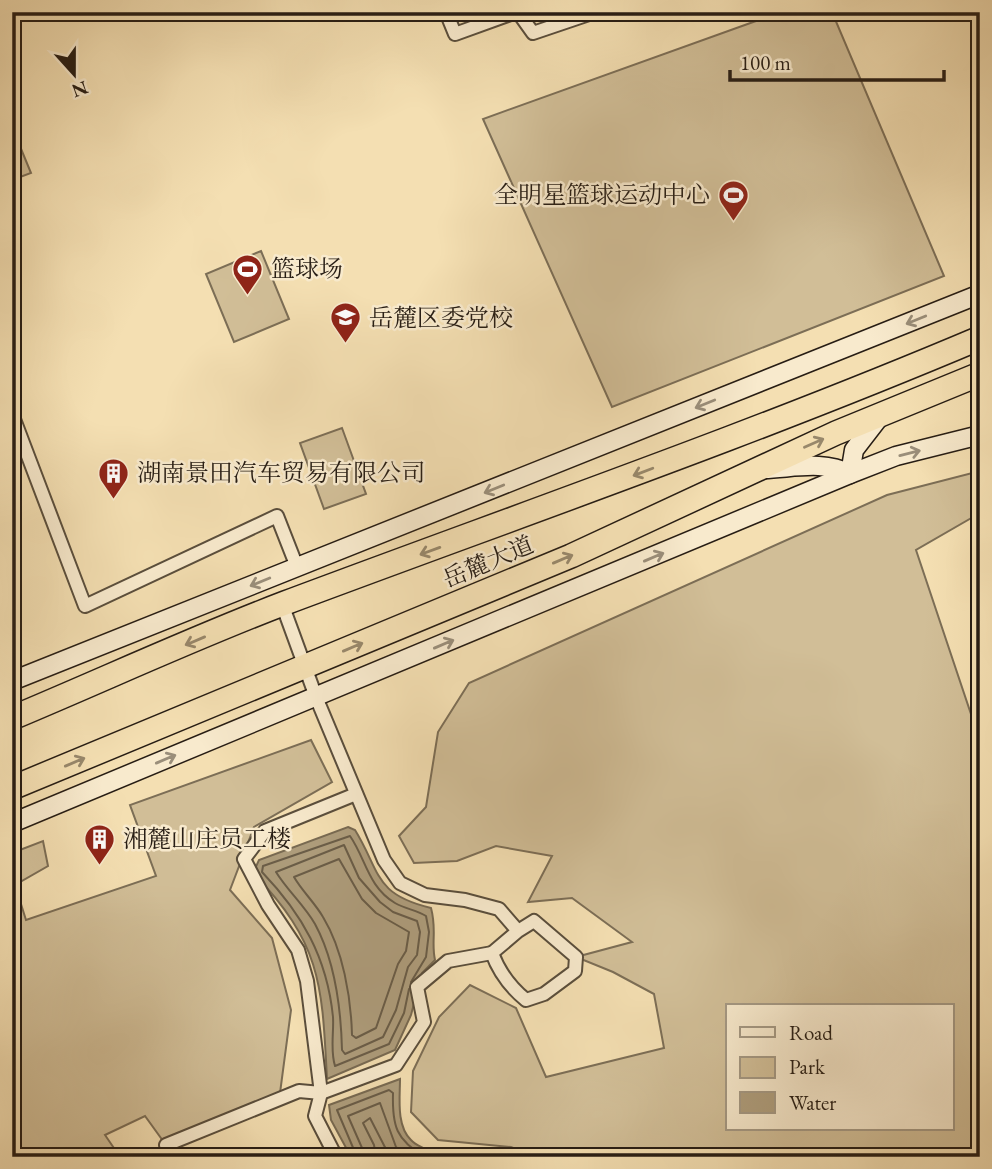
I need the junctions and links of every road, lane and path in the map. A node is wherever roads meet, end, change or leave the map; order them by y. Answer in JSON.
{"nodes":[{"id":1,"x":446,"y":12,"type":"edge"},
{"id":2,"x":517,"y":12,"type":"edge"},
{"id":3,"x":595,"y":12,"type":"edge"},
{"id":4,"x":980,"y":294,"type":"edge"},
{"id":5,"x":980,"y":338,"type":"edge"},
{"id":6,"x":980,"y":374,"type":"edge"},
{"id":7,"x":883,"y":412,"type":"junction"},
{"id":8,"x":12,"y":414,"type":"edge"},
{"id":9,"x":980,"y":435,"type":"edge"},
{"id":10,"x":757,"y":469,"type":"junction"},
{"id":11,"x":850,"y":474,"type":"junction"},
{"id":12,"x":297,"y":567,"type":"junction"},
{"id":13,"x":282,"y":604,"type":"junction"},
{"id":14,"x":304,"y":667,"type":"junction"},
{"id":15,"x":12,"y":681,"type":"edge"},
{"id":16,"x":316,"y":697,"type":"junction"},
{"id":17,"x":12,"y":718,"type":"edge"},
{"id":18,"x":12,"y":788,"type":"edge"},
{"id":19,"x":356,"y":794,"type":"junction"},
{"id":20,"x":12,"y":823,"type":"edge"},
{"id":21,"x":518,"y":931,"type":"junction"},
{"id":22,"x":492,"y":953,"type":"junction"},
{"id":23,"x":321,"y":1093,"type":"junction"},
{"id":24,"x":166,"y":1145,"type":"dead end"},
{"id":25,"x":336,"y":1157,"type":"edge"}],
"edges":[{"from":1,"to":2,"type":"street"},
{"from":2,"to":3,"type":"street"},
{"from":4,"to":12,"type":"street","one_way":true},
{"from":5,"to":13,"type":"highway","name":"岳麓大道","one_way":true},
{"from":6,"to":7,"type":"highway","name":"岳麓大道"},
{"from":10,"to":7,"type":"highway","name":"岳麓大道","one_way":true},
{"from":7,"to":11,"type":"street"},
{"from":8,"to":12,"type":"street"},
{"from":11,"to":9,"type":"street","one_way":true},
{"from":10,"to":11,"type":"street"},
{"from":14,"to":10,"type":"highway","name":"岳麓大道","one_way":true},
{"from":16,"to":11,"type":"street","one_way":true},
{"from":12,"to":15,"type":"street","one_way":true},
{"from":13,"to":14,"type":"street"},
{"from":13,"to":17,"type":"highway","name":"岳麓大道","one_way":true},
{"from":14,"to":16,"type":"street"},
{"from":18,"to":14,"type":"highway","name":"岳麓大道","one_way":true},
{"from":16,"to":19,"type":"street"},
{"from":20,"to":16,"type":"street","one_way":true},
{"from":19,"to":21,"type":"street"},
{"from":19,"to":23,"type":"street"},
{"from":21,"to":22,"type":"street"},
{"from":21,"to":22,"type":"street"},
{"from":22,"to":23,"type":"street"},
{"from":23,"to":24,"type":"street"},
{"from":23,"to":25,"type":"street"}]}
